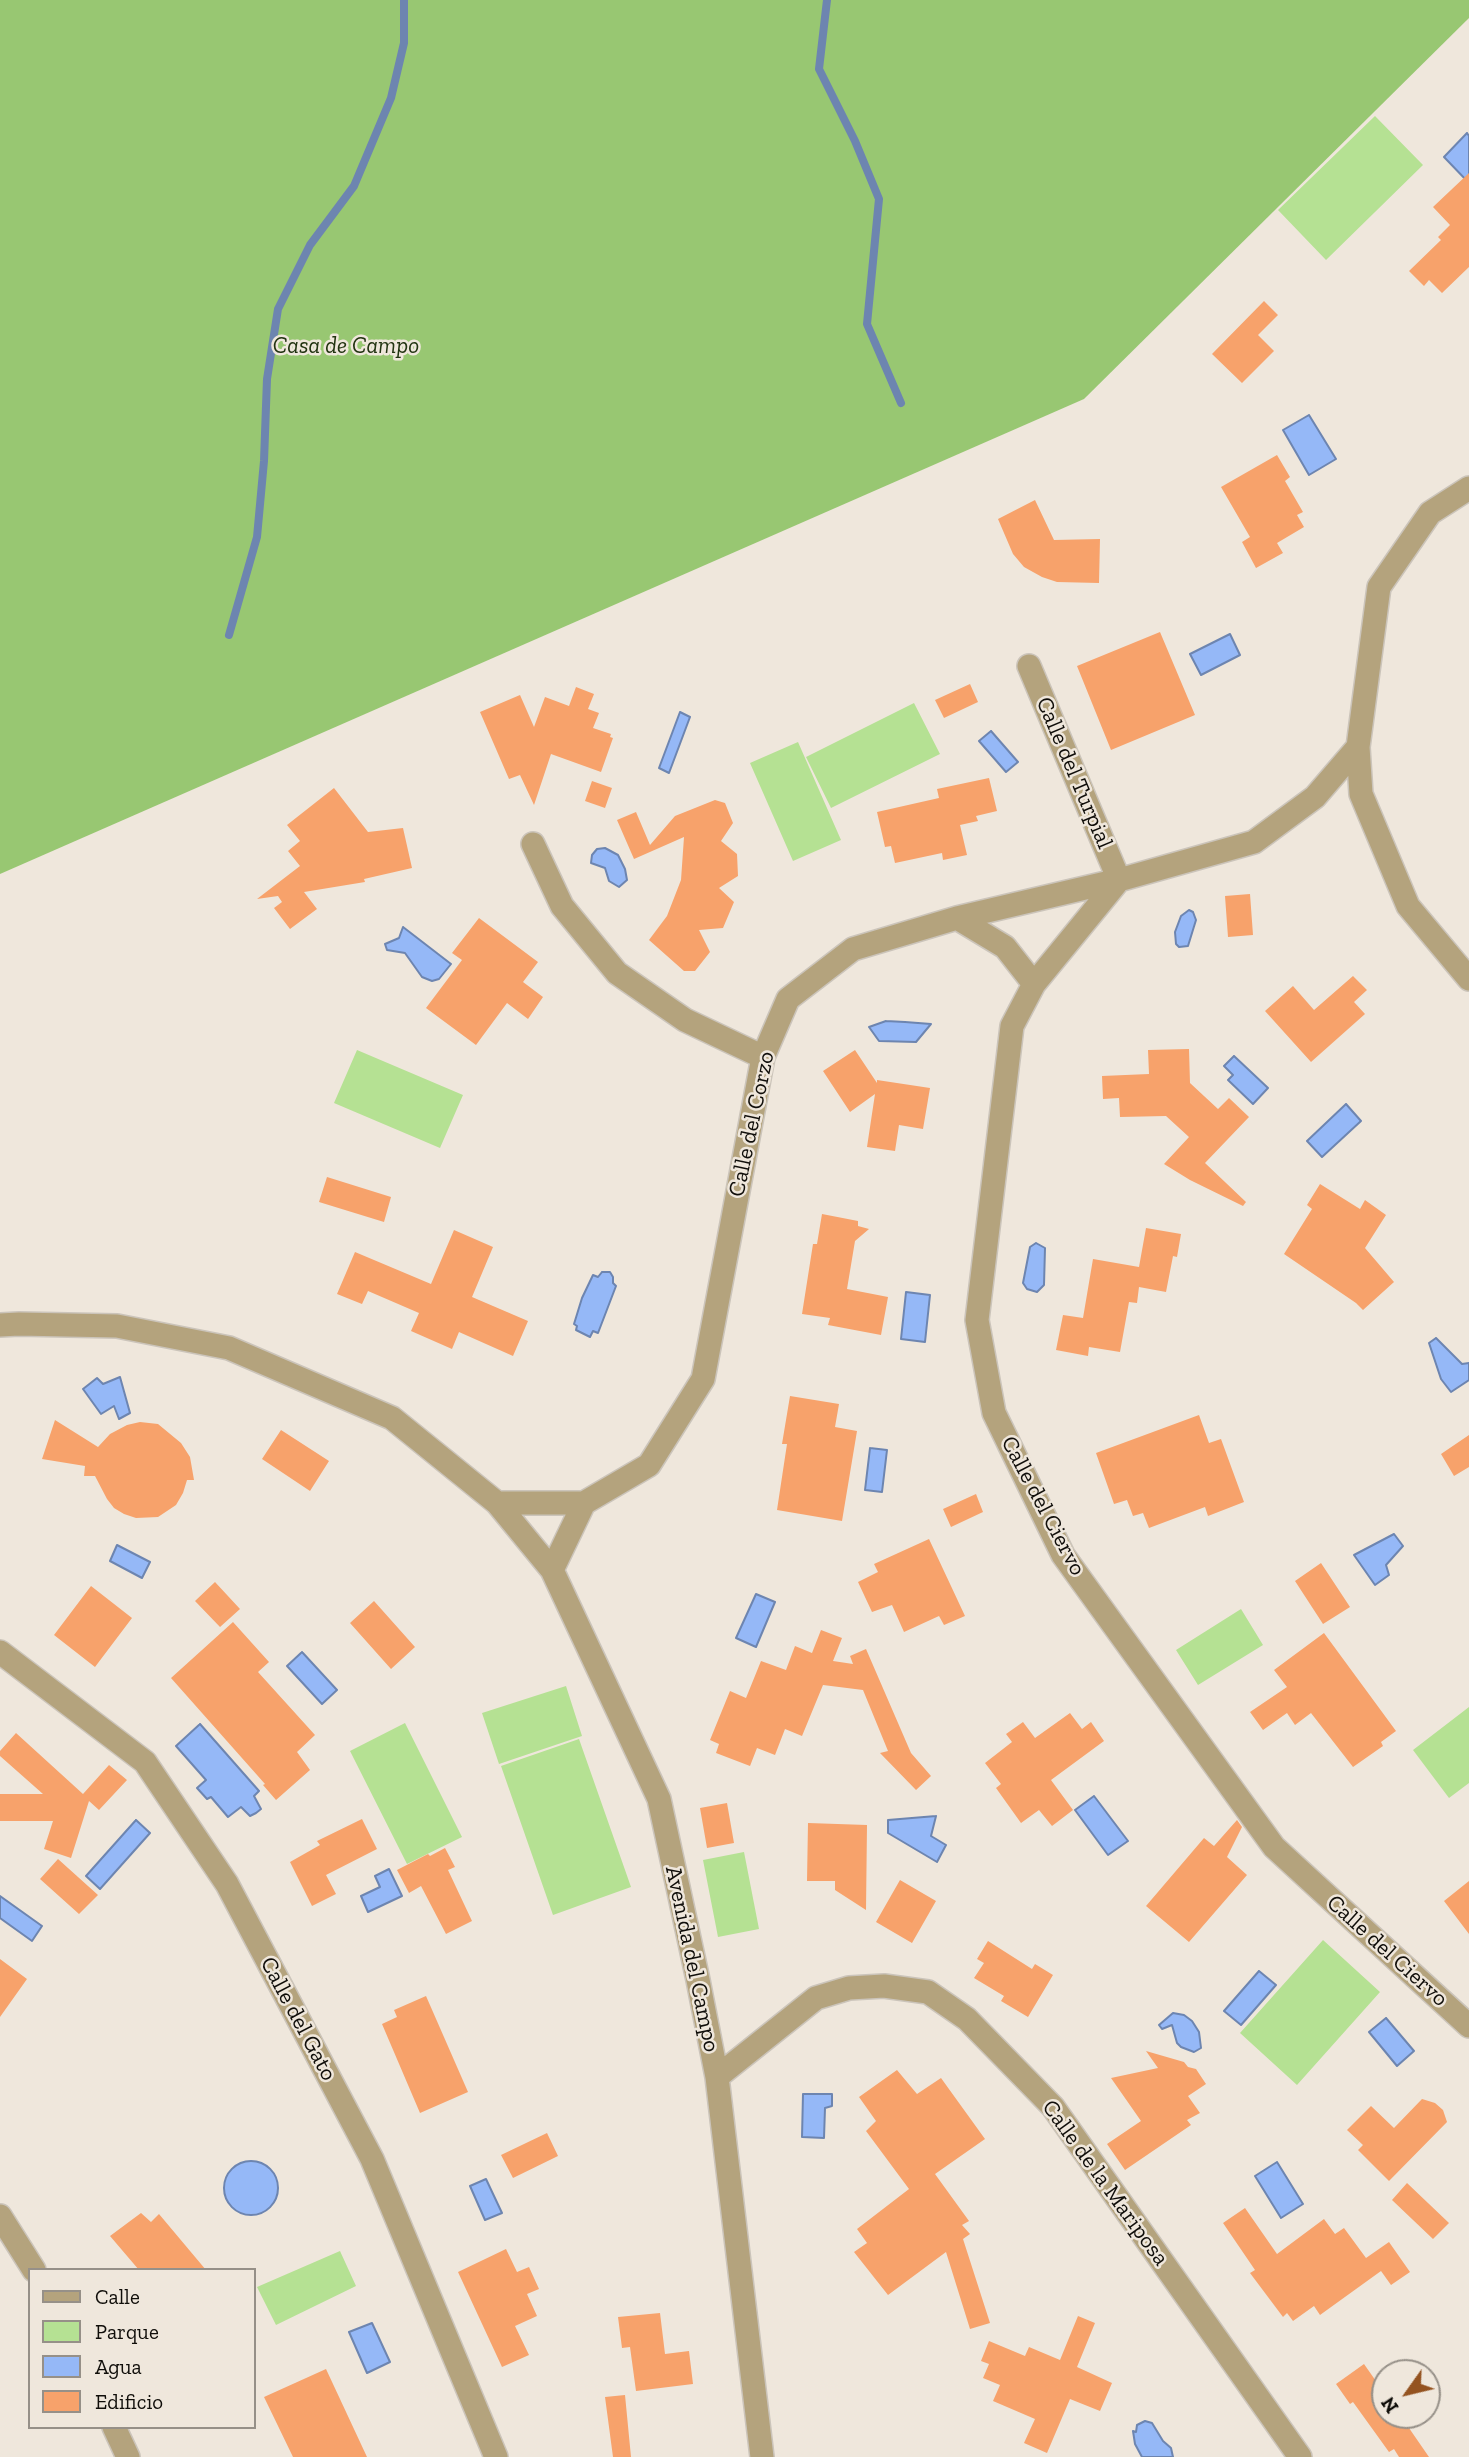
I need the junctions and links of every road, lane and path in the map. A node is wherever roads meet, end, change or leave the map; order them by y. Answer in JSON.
{"nodes":[{"id":1,"x":1469,"y":488,"type":"edge"},
{"id":2,"x":1029,"y":666,"type":"dead end"},
{"id":3,"x":1358,"y":747,"type":"junction"},
{"id":4,"x":1361,"y":794,"type":"junction"},
{"id":5,"x":1315,"y":797,"type":"junction"},
{"id":6,"x":533,"y":844,"type":"dead end"},
{"id":7,"x":1119,"y":880,"type":"junction"},
{"id":8,"x":957,"y":918,"type":"junction"},
{"id":9,"x":1469,"y":979,"type":"edge"},
{"id":10,"x":1034,"y":984,"type":"junction"},
{"id":11,"x":762,"y":1056,"type":"junction"},
{"id":12,"x":0,"y":1325,"type":"edge"},
{"id":13,"x":497,"y":1503,"type":"junction"},
{"id":14,"x":584,"y":1503,"type":"junction"},
{"id":15,"x":552,"y":1570,"type":"junction"},
{"id":16,"x":0,"y":1652,"type":"edge"},
{"id":17,"x":1469,"y":2026,"type":"edge"},
{"id":18,"x":716,"y":2077,"type":"junction"},
{"id":19,"x":0,"y":2217,"type":"edge"},
{"id":20,"x":33,"y":2268,"type":"edge"},
{"id":21,"x":115,"y":2429,"type":"edge"},
{"id":22,"x":128,"y":2457,"type":"edge"},
{"id":23,"x":496,"y":2457,"type":"edge"},
{"id":24,"x":762,"y":2457,"type":"edge"},
{"id":25,"x":1300,"y":2457,"type":"edge"}],
"edges":[{"from":1,"to":3,"type":"street"},
{"from":2,"to":7,"type":"street","name":"Calle del Turpial"},
{"from":3,"to":4,"type":"street"},
{"from":3,"to":5,"type":"street","name":"Calle del Corzo"},
{"from":4,"to":5,"type":"street"},
{"from":4,"to":9,"type":"street"},
{"from":5,"to":7,"type":"street","name":"Calle del Corzo"},
{"from":6,"to":11,"type":"street"},
{"from":7,"to":8,"type":"street","name":"Calle del Corzo"},
{"from":7,"to":10,"type":"street","name":"Calle del Ciervo"},
{"from":8,"to":10,"type":"street"},
{"from":8,"to":11,"type":"street","name":"Calle del Corzo"},
{"from":10,"to":17,"type":"street","name":"Calle del Ciervo"},
{"from":11,"to":14,"type":"street","name":"Calle del Corzo"},
{"from":12,"to":13,"type":"street"},
{"from":13,"to":14,"type":"street"},
{"from":13,"to":15,"type":"street","name":"Avenida del Campo"},
{"from":14,"to":15,"type":"street"},
{"from":15,"to":18,"type":"street","name":"Avenida del Campo"},
{"from":16,"to":23,"type":"street","name":"Calle del Gato"},
{"from":18,"to":24,"type":"street","name":"Avenida del Campo"},
{"from":18,"to":25,"type":"street","name":"Calle de la Mariposa"},
{"from":19,"to":20,"type":"street"},
{"from":21,"to":22,"type":"street"}]}
